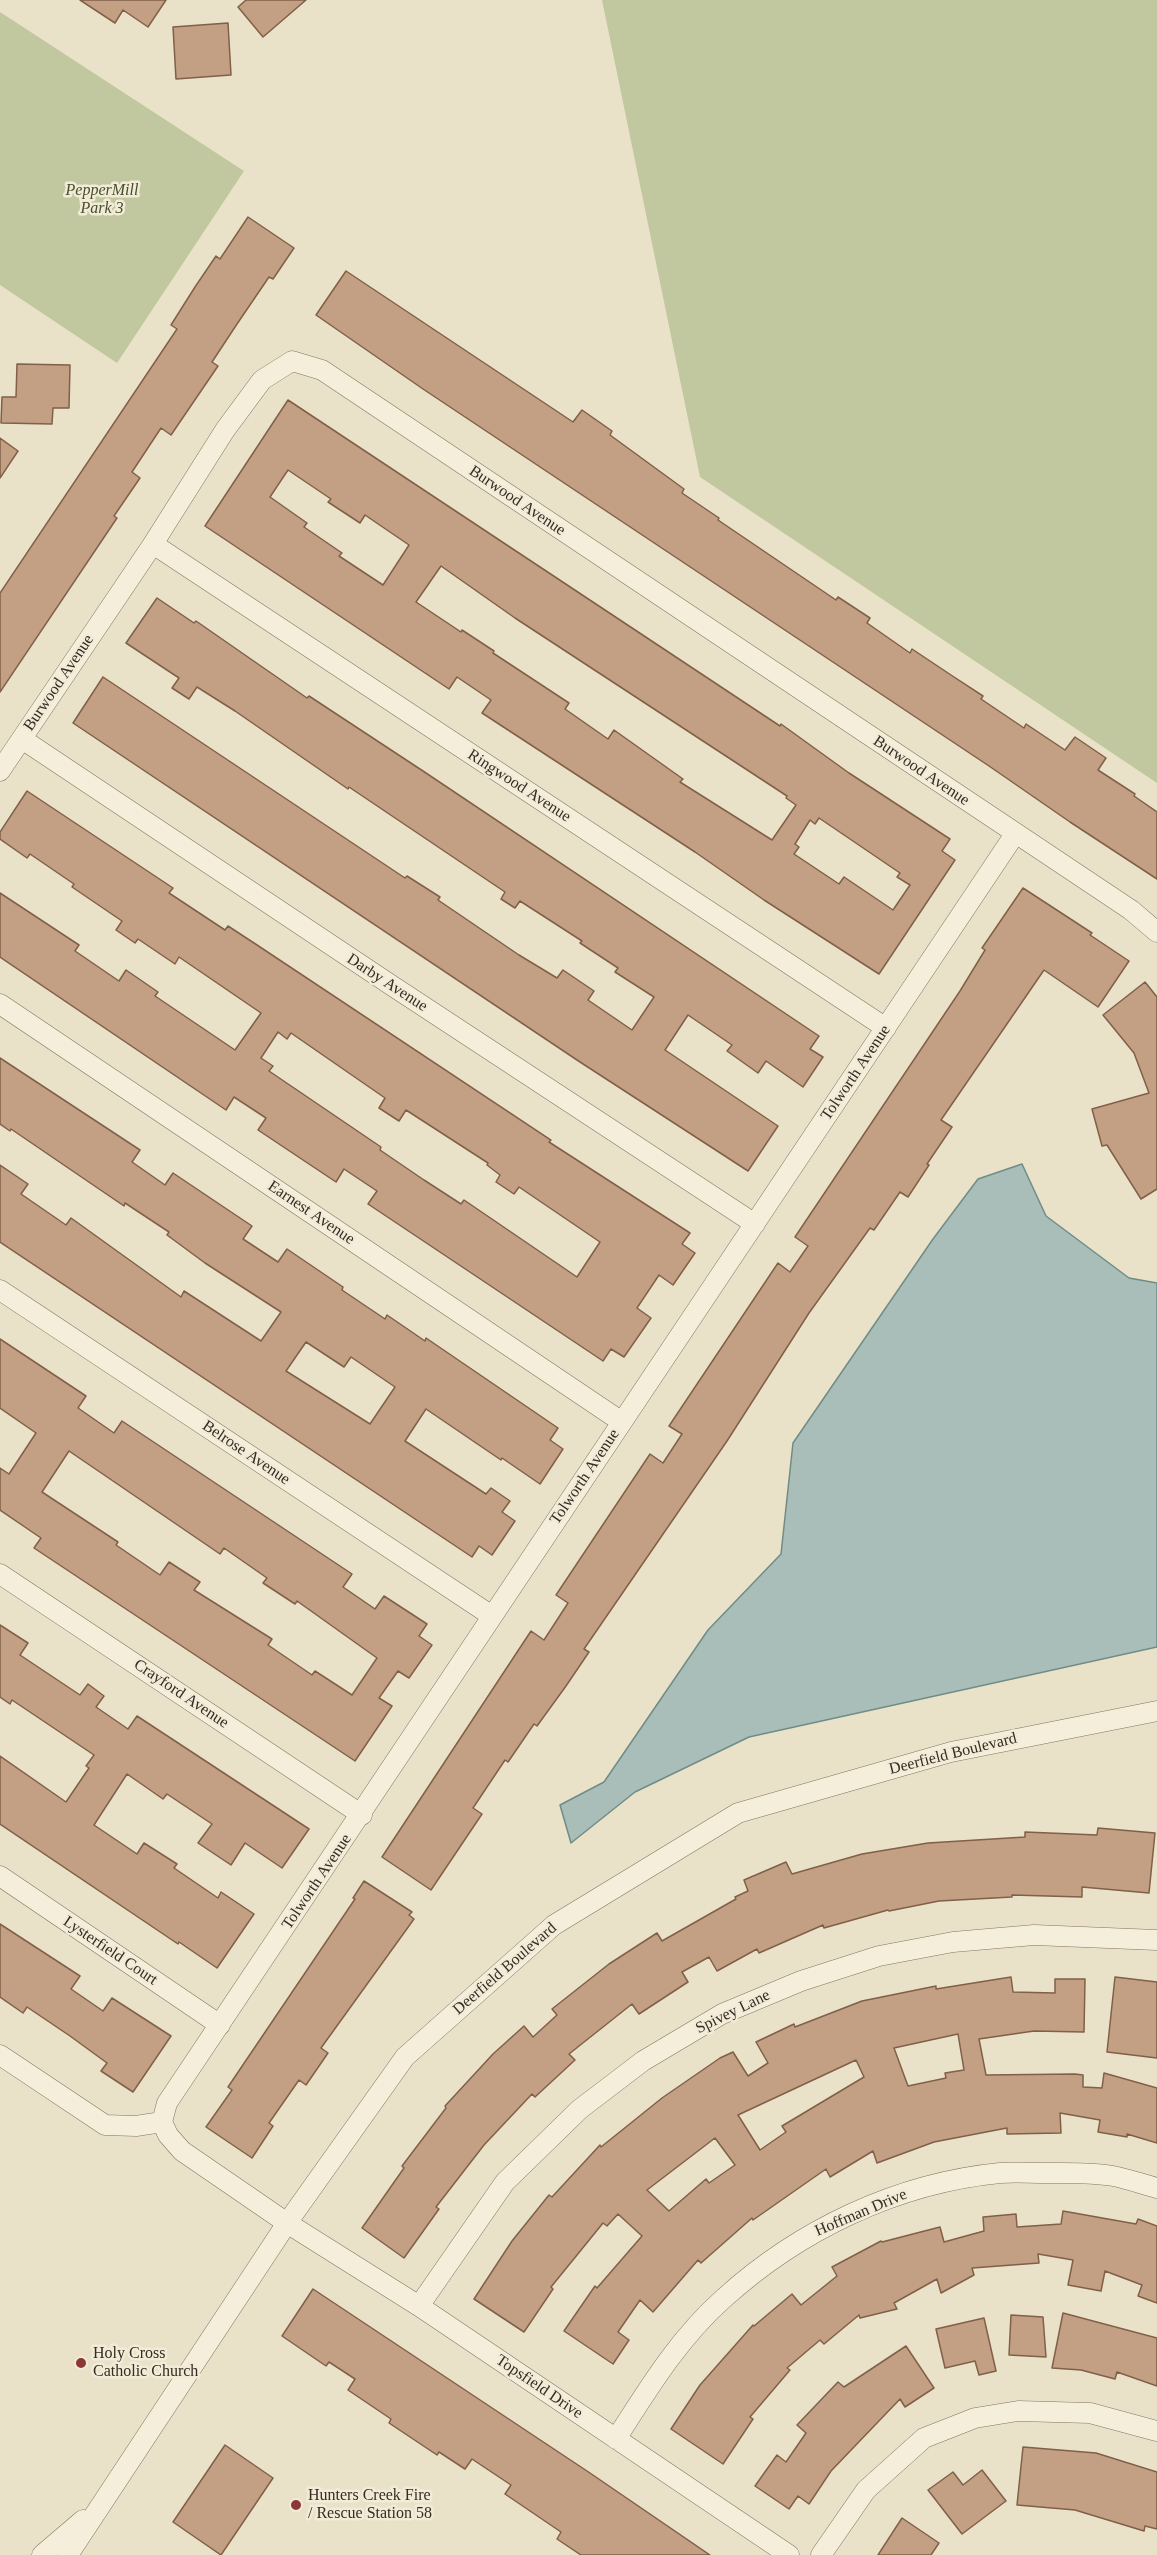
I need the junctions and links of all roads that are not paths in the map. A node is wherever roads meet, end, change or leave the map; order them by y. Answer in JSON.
{"nodes":[{"id":1,"x":153,"y":544,"type":"junction"},
{"id":2,"x":22,"y":739,"type":"junction"},
{"id":3,"x":0,"y":771,"type":"edge"},
{"id":4,"x":1015,"y":834,"type":"junction"},
{"id":5,"x":1157,"y":932,"type":"edge"},
{"id":6,"x":0,"y":1004,"type":"edge"},
{"id":7,"x":886,"y":1028,"type":"junction"},
{"id":8,"x":755,"y":1224,"type":"junction"},
{"id":9,"x":0,"y":1290,"type":"edge"},
{"id":10,"x":622,"y":1422,"type":"junction"},
{"id":11,"x":0,"y":1574,"type":"edge"},
{"id":12,"x":492,"y":1616,"type":"junction"},
{"id":13,"x":1157,"y":1711,"type":"edge"},
{"id":14,"x":362,"y":1815,"type":"junction"},
{"id":15,"x":0,"y":1876,"type":"edge"},
{"id":16,"x":1157,"y":1941,"type":"edge"},
{"id":17,"x":220,"y":2025,"type":"junction"},
{"id":18,"x":0,"y":2055,"type":"edge"},
{"id":19,"x":162,"y":2122,"type":"junction"},
{"id":20,"x":1157,"y":2188,"type":"edge"},
{"id":21,"x":287,"y":2223,"type":"junction"},
{"id":22,"x":419,"y":2306,"type":"junction"},
{"id":23,"x":1157,"y":2432,"type":"edge"},
{"id":24,"x":616,"y":2439,"type":"junction"},
{"id":25,"x":99,"y":2507,"type":"junction"},
{"id":26,"x":42,"y":2555,"type":"edge"},
{"id":27,"x":68,"y":2555,"type":"edge"},
{"id":28,"x":789,"y":2555,"type":"edge"},
{"id":29,"x":821,"y":2555,"type":"edge"}],
"edges":[{"from":1,"to":2,"type":"street","name":"Burwood Avenue"},
{"from":1,"to":4,"type":"street","name":"Burwood Avenue"},
{"from":1,"to":7,"type":"street","name":"Ringwood Avenue"},
{"from":2,"to":3,"type":"street","name":"Burwood Avenue"},
{"from":2,"to":8,"type":"street","name":"Darby Avenue"},
{"from":4,"to":5,"type":"street","name":"Burwood Avenue"},
{"from":4,"to":7,"type":"street","name":"Tolworth Avenue"},
{"from":6,"to":10,"type":"street","name":"Earnest Avenue"},
{"from":7,"to":8,"type":"street","name":"Tolworth Avenue"},
{"from":8,"to":10,"type":"street","name":"Tolworth Avenue"},
{"from":9,"to":12,"type":"street","name":"Belrose Avenue"},
{"from":10,"to":12,"type":"street","name":"Tolworth Avenue"},
{"from":11,"to":14,"type":"street","name":"Crayford Avenue"},
{"from":12,"to":14,"type":"street","name":"Tolworth Avenue"},
{"from":13,"to":21,"type":"street","name":"Deerfield Boulevard"},
{"from":14,"to":17,"type":"street","name":"Tolworth Avenue"},
{"from":15,"to":17,"type":"street","name":"Lysterfield Court"},
{"from":16,"to":22,"type":"street","name":"Spivey Lane"},
{"from":17,"to":19,"type":"street","name":"Tolworth Avenue"},
{"from":18,"to":19,"type":"street"},
{"from":19,"to":21,"type":"street","name":"Topsfield Drive"},
{"from":20,"to":24,"type":"street","name":"Hoffman Drive"},
{"from":21,"to":22,"type":"street","name":"Topsfield Drive"},
{"from":21,"to":25,"type":"street","name":"Deerfield Boulevard"},
{"from":22,"to":24,"type":"street","name":"Topsfield Drive"},
{"from":23,"to":29,"type":"street"},
{"from":24,"to":28,"type":"street","name":"Topsfield Drive"},
{"from":25,"to":26,"type":"street","name":"Deerfield Boulevard"},
{"from":25,"to":27,"type":"street","name":"Deerfield Boulevard"}]}
